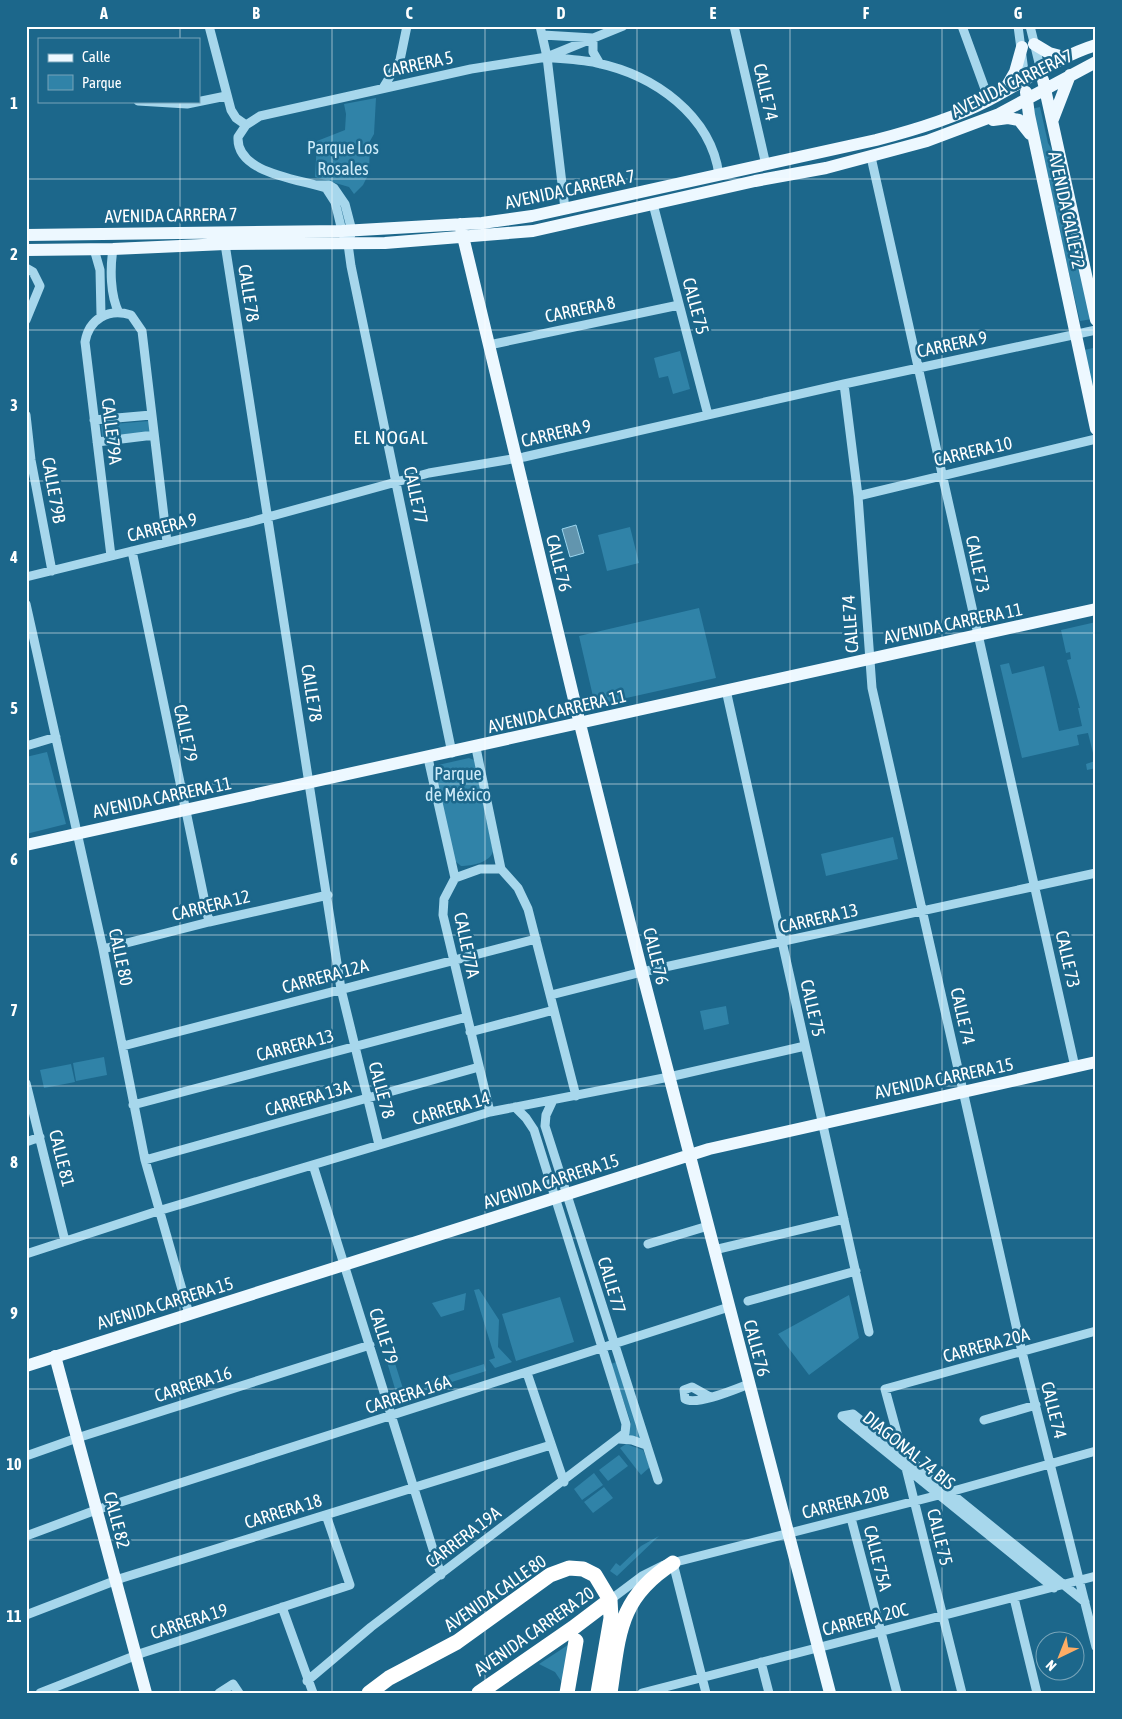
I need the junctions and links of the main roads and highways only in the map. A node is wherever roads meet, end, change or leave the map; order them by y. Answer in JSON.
{"nodes":[{"id":1,"x":1096,"y":45,"type":"edge"},
{"id":2,"x":1064,"y":57,"type":"junction"},
{"id":3,"x":1096,"y":62,"type":"edge"},
{"id":4,"x":1041,"y":71,"type":"junction"},
{"id":5,"x":1070,"y":75,"type":"junction"},
{"id":6,"x":1025,"y":79,"type":"junction"},
{"id":7,"x":1045,"y":88,"type":"junction"},
{"id":8,"x":1003,"y":92,"type":"junction"},
{"id":9,"x":1027,"y":98,"type":"junction"},
{"id":10,"x":1053,"y":121,"type":"junction"},
{"id":11,"x":972,"y":126,"type":"junction"},
{"id":12,"x":1035,"y":145,"type":"junction"},
{"id":13,"x":460,"y":224,"type":"junction"},
{"id":14,"x":26,"y":235,"type":"edge"},
{"id":15,"x":463,"y":238,"type":"junction"},
{"id":16,"x":26,"y":250,"type":"edge"},
{"id":17,"x":1096,"y":320,"type":"edge"},
{"id":18,"x":1096,"y":429,"type":"edge"},
{"id":19,"x":1096,"y":609,"type":"edge"},
{"id":20,"x":580,"y":724,"type":"junction"},
{"id":21,"x":26,"y":845,"type":"edge"},
{"id":22,"x":1096,"y":1062,"type":"edge"},
{"id":23,"x":689,"y":1155,"type":"junction"},
{"id":24,"x":55,"y":1356,"type":"junction"},
{"id":25,"x":26,"y":1366,"type":"edge"},
{"id":26,"x":673,"y":1563,"type":"road end"},
{"id":27,"x":610,"y":1600,"type":"junction"},
{"id":28,"x":576,"y":1641,"type":"dead end"},
{"id":29,"x":146,"y":1693,"type":"edge"},
{"id":30,"x":369,"y":1693,"type":"edge"},
{"id":31,"x":479,"y":1693,"type":"edge"},
{"id":32,"x":567,"y":1693,"type":"edge"},
{"id":33,"x":598,"y":1693,"type":"edge"},
{"id":34,"x":610,"y":1693,"type":"edge"},
{"id":35,"x":830,"y":1693,"type":"edge"}],
"edges":[{"from":1,"to":2,"type":"main road","name":"AVENIDA CARRERA 7"},
{"from":2,"to":4,"type":"main road","name":"AVENIDA CARRERA 7"},
{"from":2,"to":8,"type":"main road"},
{"from":3,"to":5,"type":"main road","name":"AVENIDA CARRERA 7"},
{"from":4,"to":6,"type":"main road","name":"AVENIDA CARRERA 7"},
{"from":4,"to":7,"type":"main road","name":"AVENIDA CALLE 72"},
{"from":5,"to":7,"type":"main road","name":"AVENIDA CARRERA 7"},
{"from":5,"to":10,"type":"main road"},
{"from":6,"to":8,"type":"main road","name":"AVENIDA CARRERA 7"},
{"from":6,"to":9,"type":"main road","name":"AVENIDA CALLE 72"},
{"from":7,"to":9,"type":"main road","name":"AVENIDA CARRERA 7"},
{"from":7,"to":10,"type":"main road","name":"AVENIDA CALLE 72"},
{"from":8,"to":13,"type":"main road","name":"AVENIDA CARRERA 7"},
{"from":9,"to":11,"type":"main road","name":"AVENIDA CARRERA 7"},
{"from":9,"to":12,"type":"main road","name":"AVENIDA CALLE 72"},
{"from":10,"to":17,"type":"main road","name":"AVENIDA CALLE 72"},
{"from":11,"to":12,"type":"main road"},
{"from":11,"to":15,"type":"main road","name":"AVENIDA CARRERA 7"},
{"from":12,"to":18,"type":"main road","name":"AVENIDA CALLE 72"},
{"from":13,"to":14,"type":"main road","name":"AVENIDA CARRERA 7"},
{"from":13,"to":15,"type":"main road","name":"CALLE 76"},
{"from":15,"to":16,"type":"main road","name":"AVENIDA CARRERA 7"},
{"from":15,"to":20,"type":"main road","name":"CALLE 76"},
{"from":19,"to":20,"type":"main road","name":"AVENIDA CARRERA 11"},
{"from":20,"to":21,"type":"main road","name":"AVENIDA CARRERA 11"},
{"from":20,"to":23,"type":"main road","name":"CALLE 76"},
{"from":22,"to":23,"type":"main road","name":"AVENIDA CARRERA 15"},
{"from":23,"to":24,"type":"main road","name":"AVENIDA CARRERA 15"},
{"from":23,"to":35,"type":"main road","name":"CALLE 76"},
{"from":24,"to":25,"type":"main road","name":"AVENIDA CARRERA 15"},
{"from":24,"to":29,"type":"main road","name":"CALLE 82"},
{"from":26,"to":34,"type":"highway"},
{"from":27,"to":30,"type":"highway","name":"AVENIDA CALLE 80"},
{"from":27,"to":31,"type":"highway","name":"AVENIDA CARRERA 20"},
{"from":27,"to":33,"type":"highway"},
{"from":28,"to":32,"type":"highway"}]}
